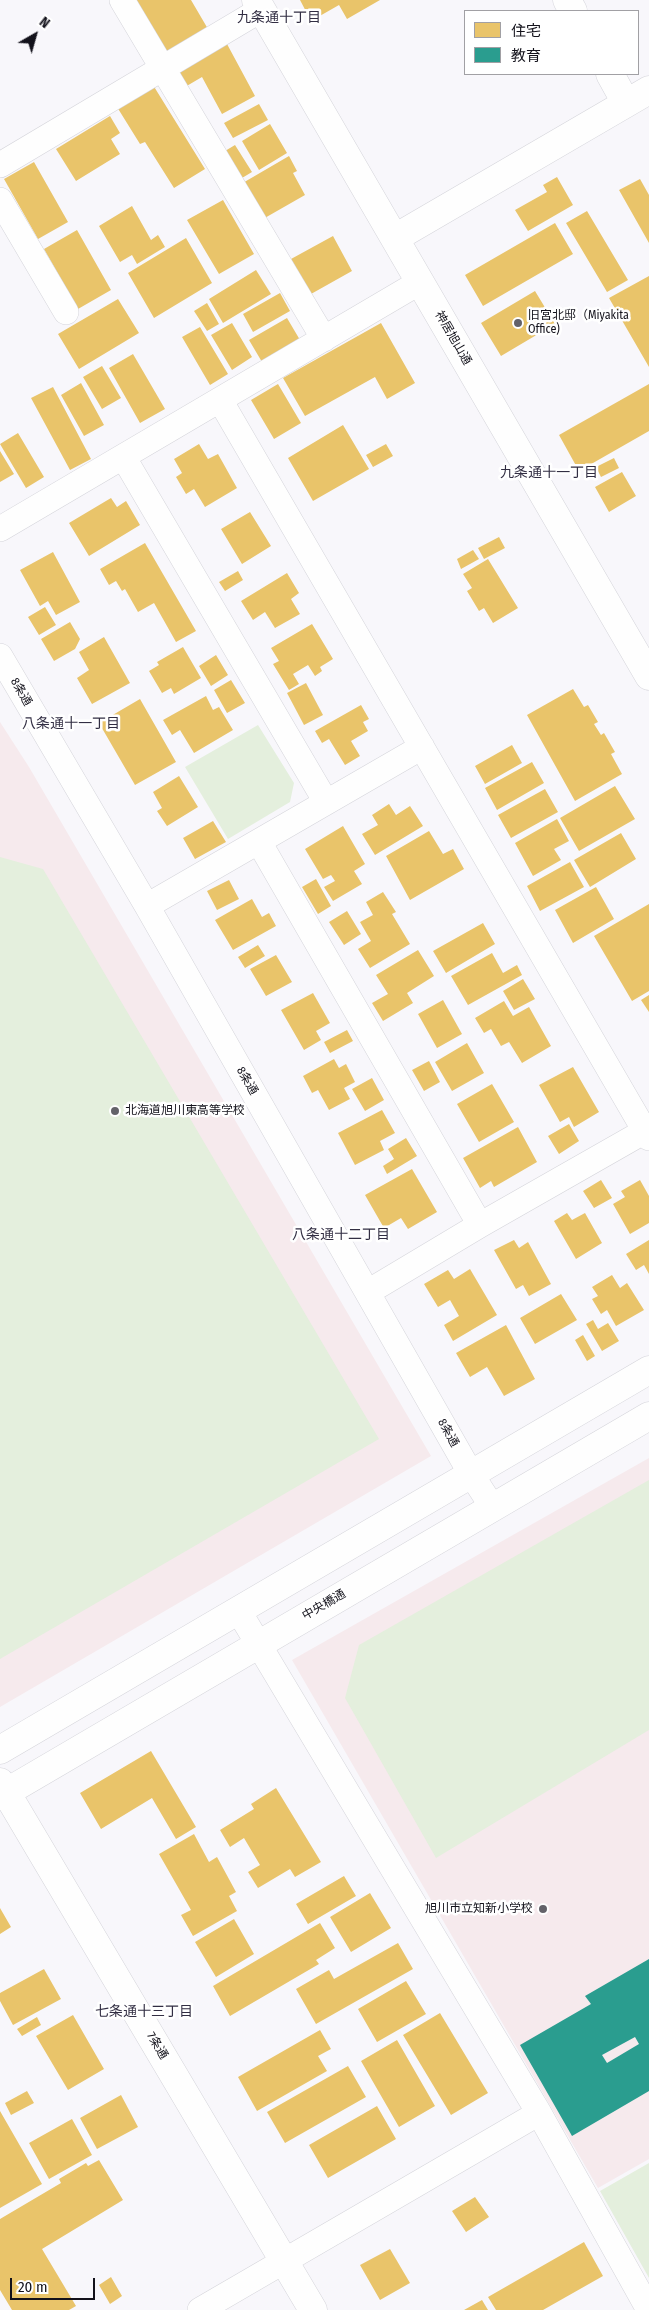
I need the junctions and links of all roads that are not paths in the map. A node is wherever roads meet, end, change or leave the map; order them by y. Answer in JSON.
{"nodes":[{"id":1,"x":122,"y":0,"type":"edge"},
{"id":2,"x":259,"y":5,"type":"edge"},
{"id":3,"x":162,"y":69,"type":"junction"},
{"id":4,"x":611,"y":75,"type":"edge"},
{"id":5,"x":638,"y":97,"type":"edge"},
{"id":6,"x":0,"y":165,"type":"edge"},
{"id":7,"x":0,"y":200,"type":"edge"},
{"id":8,"x":395,"y":238,"type":"junction"},
{"id":9,"x":420,"y":282,"type":"junction"},
{"id":10,"x":66,"y":312,"type":"dead end"},
{"id":11,"x":324,"y":339,"type":"junction"},
{"id":12,"x":220,"y":400,"type":"junction"},
{"id":13,"x":124,"y":458,"type":"junction"},
{"id":14,"x":0,"y":529,"type":"edge"},
{"id":15,"x":0,"y":656,"type":"edge"},
{"id":16,"x":649,"y":676,"type":"edge"},
{"id":17,"x":422,"y":747,"type":"junction"},
{"id":18,"x":326,"y":802,"type":"junction"},
{"id":19,"x":260,"y":842,"type":"junction"},
{"id":20,"x":147,"y":906,"type":"junction"},
{"id":21,"x":647,"y":1135,"type":"edge"},
{"id":22,"x":480,"y":1225,"type":"junction"},
{"id":23,"x":368,"y":1292,"type":"junction"},
{"id":24,"x":649,"y":1370,"type":"edge"},
{"id":25,"x":649,"y":1416,"type":"edge"},
{"id":26,"x":471,"y":1474,"type":"junction"},
{"id":27,"x":493,"y":1508,"type":"junction"},
{"id":28,"x":238,"y":1610,"type":"junction"},
{"id":29,"x":258,"y":1644,"type":"junction"},
{"id":30,"x":0,"y":1750,"type":"edge"},
{"id":31,"x":2,"y":1790,"type":"edge"},
{"id":32,"x":538,"y":2113,"type":"junction"},
{"id":33,"x":286,"y":2260,"type":"junction"},
{"id":34,"x":200,"y":2310,"type":"edge"},
{"id":35,"x":313,"y":2310,"type":"edge"},
{"id":36,"x":649,"y":2310,"type":"edge"}],
"edges":[{"from":1,"to":3,"type":"street"},
{"from":2,"to":3,"type":"street"},
{"from":2,"to":8,"type":"street","name":"神居旭山通"},
{"from":3,"to":6,"type":"street"},
{"from":3,"to":11,"type":"street"},
{"from":4,"to":5,"type":"street"},
{"from":5,"to":8,"type":"street"},
{"from":7,"to":10,"type":"street"},
{"from":8,"to":9,"type":"street","name":"神居旭山通"},
{"from":9,"to":11,"type":"street"},
{"from":9,"to":16,"type":"street","name":"神居旭山通"},
{"from":11,"to":12,"type":"street"},
{"from":12,"to":13,"type":"street"},
{"from":12,"to":17,"type":"street"},
{"from":13,"to":14,"type":"street"},
{"from":13,"to":18,"type":"street"},
{"from":15,"to":20,"type":"street","name":"8条通"},
{"from":17,"to":18,"type":"street"},
{"from":17,"to":21,"type":"street"},
{"from":18,"to":19,"type":"street"},
{"from":19,"to":20,"type":"street"},
{"from":19,"to":22,"type":"street"},
{"from":20,"to":23,"type":"street","name":"8条通"},
{"from":21,"to":22,"type":"street"},
{"from":22,"to":23,"type":"street"},
{"from":23,"to":26,"type":"street","name":"8条通"},
{"from":24,"to":26,"type":"street"},
{"from":25,"to":27,"type":"street","name":"中央橋通"},
{"from":26,"to":27,"type":"street","name":"8条通"},
{"from":26,"to":28,"type":"street"},
{"from":27,"to":29,"type":"street","name":"中央橋通"},
{"from":28,"to":29,"type":"street"},
{"from":28,"to":30,"type":"street"},
{"from":29,"to":31,"type":"street","name":"中央橋通"},
{"from":29,"to":32,"type":"street"},
{"from":31,"to":33,"type":"street","name":"7条通"},
{"from":32,"to":33,"type":"street"},
{"from":32,"to":36,"type":"street"},
{"from":33,"to":34,"type":"street"},
{"from":33,"to":35,"type":"street","name":"7条通"}]}
